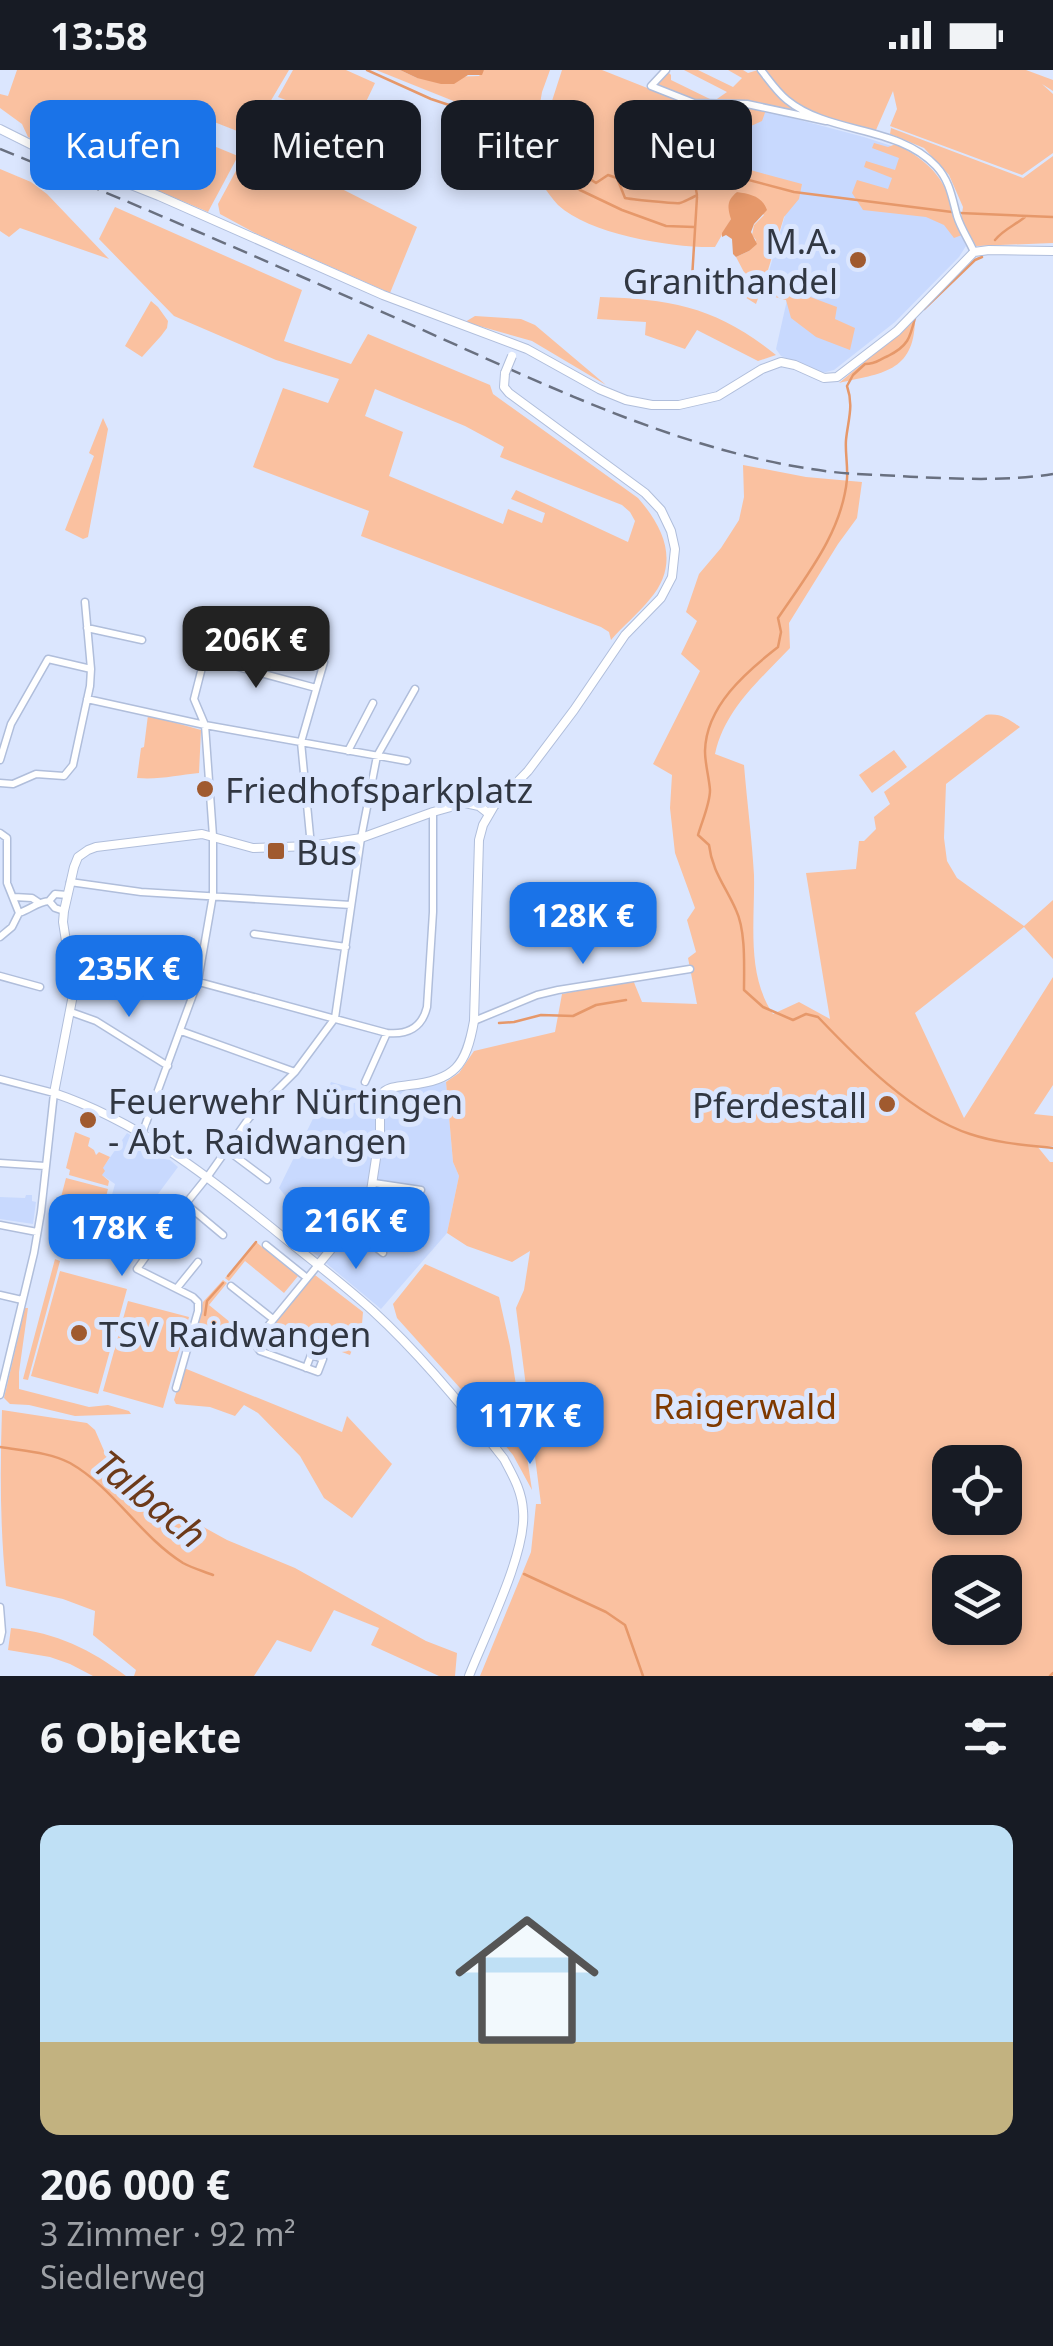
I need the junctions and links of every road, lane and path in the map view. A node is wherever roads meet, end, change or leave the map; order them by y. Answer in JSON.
{"nodes":[{"id":1,"x":666,"y":70,"type":"edge"},
{"id":2,"x":762,"y":70,"type":"edge"},
{"id":3,"x":832,"y":122,"type":"junction"},
{"id":4,"x":0,"y":129,"type":"edge"},
{"id":5,"x":1053,"y":251,"type":"edge"},
{"id":6,"x":974,"y":252,"type":"junction"},
{"id":7,"x":518,"y":346,"type":"junction"},
{"id":8,"x":84,"y":602,"type":"dead end"},
{"id":9,"x":87,"y":628,"type":"junction"},
{"id":10,"x":210,"y":636,"type":"dead end"},
{"id":11,"x":142,"y":640,"type":"dead end"},
{"id":12,"x":205,"y":658,"type":"junction"},
{"id":13,"x":324,"y":662,"type":"dead end"},
{"id":14,"x":91,"y":669,"type":"junction"},
{"id":15,"x":316,"y":688,"type":"junction"},
{"id":16,"x":415,"y":689,"type":"dead end"},
{"id":17,"x":87,"y":699,"type":"junction"},
{"id":18,"x":373,"y":703,"type":"dead end"},
{"id":19,"x":205,"y":725,"type":"junction"},
{"id":20,"x":301,"y":742,"type":"junction"},
{"id":21,"x":348,"y":751,"type":"junction"},
{"id":22,"x":377,"y":756,"type":"junction"},
{"id":23,"x":0,"y":760,"type":"edge"},
{"id":24,"x":406,"y":761,"type":"dead end"},
{"id":25,"x":0,"y":783,"type":"edge"},
{"id":26,"x":433,"y":812,"type":"junction"},
{"id":27,"x":488,"y":813,"type":"junction"},
{"id":28,"x":0,"y":833,"type":"edge"},
{"id":29,"x":213,"y":836,"type":"junction"},
{"id":30,"x":361,"y":838,"type":"junction"},
{"id":31,"x":311,"y":846,"type":"junction"},
{"id":32,"x":70,"y":882,"type":"junction"},
{"id":33,"x":4,"y":883,"type":"edge"},
{"id":34,"x":67,"y":895,"type":"junction"},
{"id":35,"x":213,"y":896,"type":"junction"},
{"id":36,"x":14,"y":897,"type":"junction"},
{"id":37,"x":49,"y":901,"type":"junction"},
{"id":38,"x":38,"y":902,"type":"junction"},
{"id":39,"x":351,"y":905,"type":"junction"},
{"id":40,"x":64,"y":911,"type":"junction"},
{"id":41,"x":19,"y":913,"type":"junction"},
{"id":42,"x":254,"y":934,"type":"dead end"},
{"id":43,"x":0,"y":937,"type":"edge"},
{"id":44,"x":66,"y":946,"type":"junction"},
{"id":45,"x":346,"y":947,"type":"junction"},
{"id":46,"x":690,"y":970,"type":"dead end"},
{"id":47,"x":0,"y":976,"type":"edge"},
{"id":48,"x":198,"y":981,"type":"junction"},
{"id":49,"x":40,"y":987,"type":"dead end"},
{"id":50,"x":71,"y":1012,"type":"junction"},
{"id":51,"x":335,"y":1018,"type":"junction"},
{"id":52,"x":474,"y":1020,"type":"junction"},
{"id":53,"x":181,"y":1031,"type":"junction"},
{"id":54,"x":387,"y":1033,"type":"junction"},
{"id":55,"x":168,"y":1066,"type":"junction"},
{"id":56,"x":295,"y":1072,"type":"junction"},
{"id":57,"x":0,"y":1079,"type":"edge"},
{"id":58,"x":365,"y":1082,"type":"dead end"},
{"id":59,"x":54,"y":1093,"type":"junction"},
{"id":60,"x":142,"y":1134,"type":"junction"},
{"id":61,"x":226,"y":1150,"type":"junction"},
{"id":62,"x":0,"y":1164,"type":"edge"},
{"id":63,"x":45,"y":1166,"type":"junction"},
{"id":64,"x":208,"y":1176,"type":"junction"},
{"id":65,"x":267,"y":1180,"type":"dead end"},
{"id":66,"x":374,"y":1183,"type":"junction"},
{"id":67,"x":420,"y":1190,"type":"dead end"},
{"id":68,"x":186,"y":1204,"type":"junction"},
{"id":69,"x":0,"y":1224,"type":"edge"},
{"id":70,"x":350,"y":1227,"type":"junction"},
{"id":71,"x":37,"y":1232,"type":"junction"},
{"id":72,"x":223,"y":1235,"type":"dead end"},
{"id":73,"x":266,"y":1246,"type":"dead end"},
{"id":74,"x":383,"y":1253,"type":"dead end"},
{"id":75,"x":198,"y":1262,"type":"dead end"},
{"id":76,"x":318,"y":1266,"type":"junction"},
{"id":77,"x":307,"y":1278,"type":"junction"},
{"id":78,"x":231,"y":1286,"type":"dead end"},
{"id":79,"x":177,"y":1288,"type":"junction"},
{"id":80,"x":0,"y":1295,"type":"edge"},
{"id":81,"x":22,"y":1300,"type":"junction"},
{"id":82,"x":273,"y":1319,"type":"junction"},
{"id":83,"x":306,"y":1368,"type":"dead end"},
{"id":84,"x":176,"y":1388,"type":"dead end"},
{"id":85,"x":0,"y":1395,"type":"edge"},
{"id":86,"x":0,"y":1607,"type":"edge"},
{"id":87,"x":0,"y":1641,"type":"edge"},
{"id":88,"x":468,"y":1676,"type":"edge"}],
"edges":[{"from":1,"to":3,"type":"street"},
{"from":2,"to":3,"type":"street"},
{"from":3,"to":6,"type":"street"},
{"from":4,"to":7,"type":"street"},
{"from":5,"to":6,"type":"street"},
{"from":6,"to":7,"type":"street"},
{"from":7,"to":27,"type":"street","bridge":true},
{"from":8,"to":9,"type":"street"},
{"from":9,"to":11,"type":"street"},
{"from":9,"to":14,"type":"street"},
{"from":10,"to":12,"type":"street"},
{"from":12,"to":15,"type":"street"},
{"from":12,"to":19,"type":"street"},
{"from":13,"to":15,"type":"street"},
{"from":14,"to":17,"type":"street"},
{"from":14,"to":23,"type":"street"},
{"from":15,"to":20,"type":"street"},
{"from":16,"to":22,"type":"street"},
{"from":17,"to":19,"type":"street"},
{"from":17,"to":25,"type":"street"},
{"from":18,"to":21,"type":"street"},
{"from":19,"to":20,"type":"street"},
{"from":19,"to":29,"type":"street"},
{"from":20,"to":21,"type":"street"},
{"from":20,"to":31,"type":"street"},
{"from":21,"to":22,"type":"street"},
{"from":22,"to":24,"type":"street"},
{"from":22,"to":30,"type":"street"},
{"from":26,"to":27,"type":"street"},
{"from":26,"to":30,"type":"street"},
{"from":26,"to":54,"type":"street"},
{"from":27,"to":52,"type":"street"},
{"from":28,"to":33,"type":"street"},
{"from":29,"to":31,"type":"street"},
{"from":29,"to":32,"type":"street"},
{"from":29,"to":35,"type":"street"},
{"from":30,"to":31,"type":"street"},
{"from":30,"to":39,"type":"street"},
{"from":32,"to":34,"type":"street"},
{"from":32,"to":35,"type":"street"},
{"from":33,"to":36,"type":"street"},
{"from":34,"to":37,"type":"street"},
{"from":34,"to":40,"type":"street"},
{"from":35,"to":39,"type":"street"},
{"from":35,"to":48,"type":"street"},
{"from":36,"to":38,"type":"street"},
{"from":36,"to":41,"type":"street"},
{"from":37,"to":38,"type":"street"},
{"from":37,"to":40,"type":"street"},
{"from":38,"to":41,"type":"street"},
{"from":39,"to":45,"type":"street"},
{"from":40,"to":44,"type":"street"},
{"from":41,"to":43,"type":"street"},
{"from":42,"to":45,"type":"street"},
{"from":44,"to":48,"type":"street"},
{"from":44,"to":50,"type":"street"},
{"from":45,"to":51,"type":"street"},
{"from":46,"to":52,"type":"street"},
{"from":47,"to":49,"type":"street"},
{"from":48,"to":51,"type":"street"},
{"from":48,"to":53,"type":"street"},
{"from":50,"to":55,"type":"street"},
{"from":50,"to":59,"type":"street"},
{"from":51,"to":54,"type":"street"},
{"from":51,"to":56,"type":"street"},
{"from":52,"to":66,"type":"street"},
{"from":53,"to":55,"type":"street"},
{"from":53,"to":56,"type":"street"},
{"from":54,"to":58,"type":"street"},
{"from":55,"to":60,"type":"street"},
{"from":56,"to":61,"type":"street"},
{"from":57,"to":59,"type":"street"},
{"from":59,"to":60,"type":"street"},
{"from":59,"to":63,"type":"street"},
{"from":60,"to":64,"type":"street"},
{"from":61,"to":64,"type":"street"},
{"from":61,"to":65,"type":"street"},
{"from":62,"to":63,"type":"street"},
{"from":63,"to":71,"type":"street"},
{"from":64,"to":68,"type":"street"},
{"from":64,"to":76,"type":"street"},
{"from":66,"to":67,"type":"street"},
{"from":66,"to":70,"type":"street"},
{"from":68,"to":72,"type":"street"},
{"from":68,"to":79,"type":"street"},
{"from":69,"to":71,"type":"street"},
{"from":70,"to":74,"type":"street"},
{"from":70,"to":76,"type":"street"},
{"from":71,"to":81,"type":"street"},
{"from":73,"to":77,"type":"street"},
{"from":75,"to":79,"type":"street"},
{"from":76,"to":77,"type":"street"},
{"from":76,"to":88,"type":"street"},
{"from":77,"to":82,"type":"street"},
{"from":78,"to":82,"type":"street"},
{"from":79,"to":84,"type":"street"},
{"from":80,"to":81,"type":"street"},
{"from":81,"to":85,"type":"street"},
{"from":82,"to":83,"type":"street"},
{"from":86,"to":87,"type":"street"}]}
